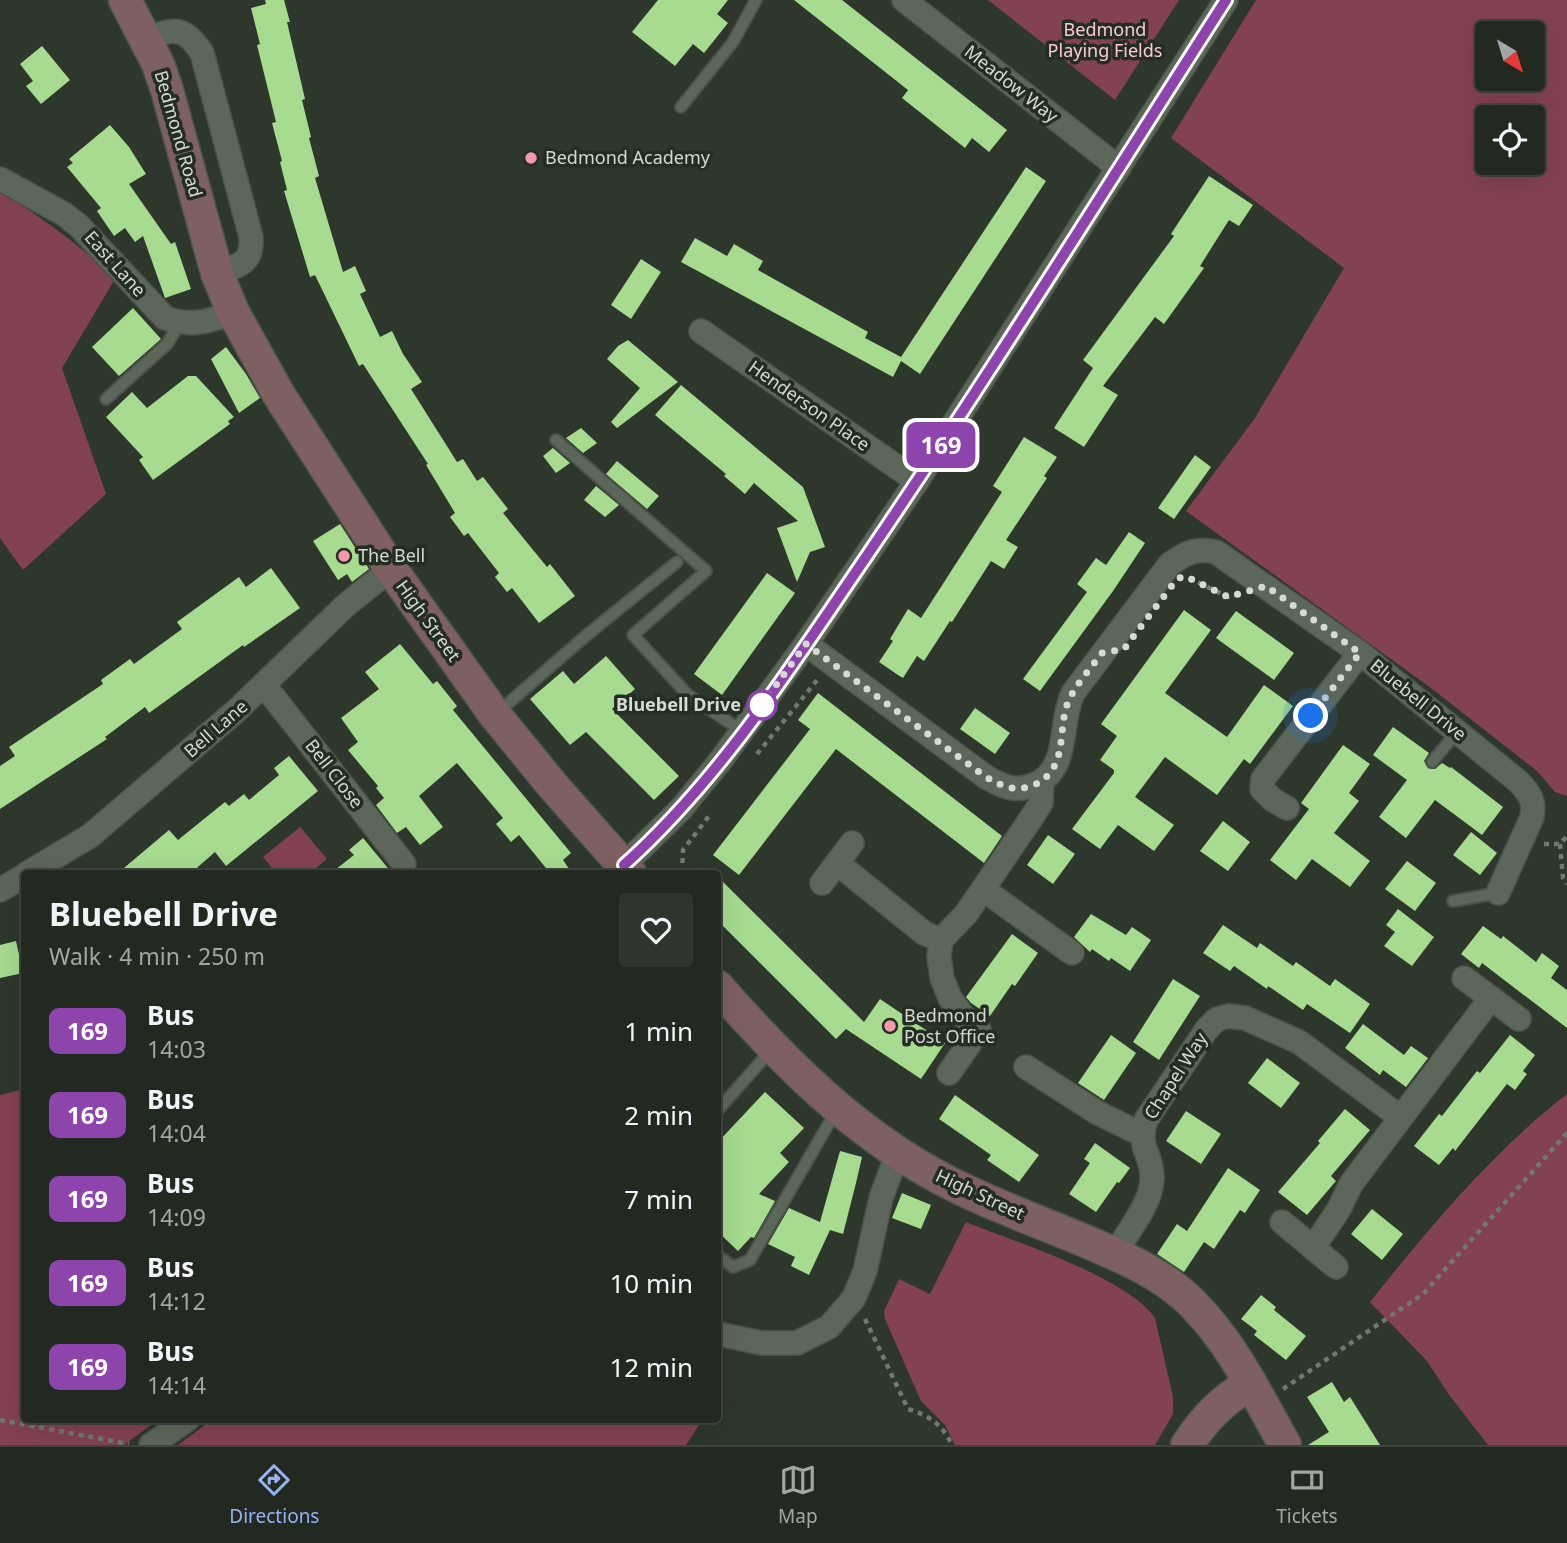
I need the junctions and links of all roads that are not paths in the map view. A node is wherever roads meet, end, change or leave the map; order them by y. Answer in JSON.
{"nodes":[{"id":1,"x":125,"y":0,"type":"edge"},
{"id":2,"x":756,"y":0,"type":"edge"},
{"id":3,"x":904,"y":0,"type":"edge"},
{"id":4,"x":1226,"y":0,"type":"edge"},
{"id":5,"x":147,"y":40,"type":"junction"},
{"id":6,"x":681,"y":107,"type":"dead end"},
{"id":7,"x":1119,"y":168,"type":"junction"},
{"id":8,"x":0,"y":179,"type":"edge"},
{"id":9,"x":217,"y":273,"type":"junction"},
{"id":10,"x":233,"y":312,"type":"junction"},
{"id":11,"x":180,"y":323,"type":"junction"},
{"id":12,"x":701,"y":331,"type":"dead end"},
{"id":13,"x":106,"y":399,"type":"dead end"},
{"id":14,"x":556,"y":440,"type":"dead end"},
{"id":15,"x":918,"y":481,"type":"junction"},
{"id":16,"x":677,"y":562,"type":"dead end"},
{"id":17,"x":391,"y":569,"type":"junction"},
{"id":18,"x":806,"y":644,"type":"junction"},
{"id":19,"x":1360,"y":653,"type":"junction"},
{"id":20,"x":264,"y":685,"type":"junction"},
{"id":21,"x":495,"y":715,"type":"junction"},
{"id":22,"x":742,"y":731,"type":"junction"},
{"id":23,"x":1457,"y":732,"type":"junction"},
{"id":24,"x":1432,"y":762,"type":"dead end"},
{"id":25,"x":1042,"y":781,"type":"junction"},
{"id":26,"x":1287,"y":807,"type":"dead end"},
{"id":27,"x":852,"y":843,"type":"dead end"},
{"id":28,"x":837,"y":863,"type":"junction"},
{"id":29,"x":404,"y":864,"type":"dead end"},
{"id":30,"x":627,"y":869,"type":"edge"},
{"id":31,"x":33,"y":870,"type":"edge"},
{"id":32,"x":21,"y":877,"type":"edge"},
{"id":33,"x":822,"y":883,"type":"dead end"},
{"id":34,"x":0,"y":890,"type":"edge"},
{"id":35,"x":984,"y":890,"type":"junction"},
{"id":36,"x":1498,"y":893,"type":"joint"},
{"id":37,"x":1453,"y":901,"type":"dead end"},
{"id":38,"x":941,"y":940,"type":"junction"},
{"id":39,"x":1072,"y":953,"type":"dead end"},
{"id":40,"x":1464,"y":978,"type":"dead end"},
{"id":41,"x":721,"y":990,"type":"edge"},
{"id":42,"x":1491,"y":998,"type":"junction"},
{"id":43,"x":1519,"y":1019,"type":"dead end"},
{"id":44,"x":773,"y":1048,"type":"junction"},
{"id":45,"x":1026,"y":1068,"type":"dead end"},
{"id":46,"x":949,"y":1073,"type":"dead end"},
{"id":47,"x":721,"y":1107,"type":"edge"},
{"id":48,"x":837,"y":1109,"type":"junction"},
{"id":49,"x":1400,"y":1117,"type":"junction"},
{"id":50,"x":1141,"y":1134,"type":"junction"},
{"id":51,"x":898,"y":1152,"type":"junction"},
{"id":52,"x":1282,"y":1222,"type":"dead end"},
{"id":53,"x":1313,"y":1248,"type":"junction"},
{"id":54,"x":1116,"y":1254,"type":"junction"},
{"id":55,"x":721,"y":1258,"type":"edge"},
{"id":56,"x":1336,"y":1267,"type":"dead end"},
{"id":57,"x":721,"y":1335,"type":"edge"},
{"id":58,"x":1255,"y":1393,"type":"junction"},
{"id":59,"x":182,"y":1423,"type":"edge"},
{"id":60,"x":151,"y":1445,"type":"edge"},
{"id":61,"x":1187,"y":1445,"type":"edge"},
{"id":62,"x":1285,"y":1445,"type":"edge"}],
"edges":[{"from":1,"to":5,"type":"street","name":"Bedmond Road"},
{"from":2,"to":6,"type":"lane"},
{"from":3,"to":7,"type":"street","name":"Meadow Way"},
{"from":4,"to":7,"type":"street"},
{"from":5,"to":9,"type":"street","name":"Bedmond Road"},
{"from":5,"to":9,"type":"street"},
{"from":7,"to":15,"type":"street"},
{"from":8,"to":11,"type":"street","name":"East Lane"},
{"from":9,"to":10,"type":"street","name":"High Street"},
{"from":10,"to":11,"type":"street"},
{"from":10,"to":17,"type":"street","name":"High Street"},
{"from":11,"to":13,"type":"lane"},
{"from":12,"to":15,"type":"street","name":"Henderson Place"},
{"from":14,"to":22,"type":"lane"},
{"from":15,"to":18,"type":"street"},
{"from":16,"to":21,"type":"lane"},
{"from":17,"to":20,"type":"street","name":"Bell Lane"},
{"from":17,"to":21,"type":"street","name":"High Street"},
{"from":18,"to":22,"type":"street"},
{"from":18,"to":25,"type":"street"},
{"from":19,"to":23,"type":"street","name":"Bluebell Drive"},
{"from":19,"to":25,"type":"street","name":"Bluebell Drive"},
{"from":19,"to":26,"type":"street"},
{"from":20,"to":29,"type":"street","name":"Bell Close"},
{"from":20,"to":31,"type":"street","name":"Bell Lane"},
{"from":21,"to":30,"type":"street","name":"High Street"},
{"from":22,"to":30,"type":"street"},
{"from":23,"to":24,"type":"lane"},
{"from":23,"to":36,"type":"street","name":"Bluebell Drive"},
{"from":25,"to":35,"type":"street","name":"Bluebell Drive"},
{"from":27,"to":28,"type":"street"},
{"from":28,"to":33,"type":"street"},
{"from":28,"to":38,"type":"street"},
{"from":32,"to":34,"type":"street","name":"Bell Lane"},
{"from":35,"to":38,"type":"street","name":"Bluebell Drive"},
{"from":35,"to":39,"type":"street"},
{"from":36,"to":37,"type":"lane"},
{"from":38,"to":46,"type":"street"},
{"from":40,"to":42,"type":"street"},
{"from":41,"to":44,"type":"street","name":"High Street"},
{"from":42,"to":43,"type":"street"},
{"from":42,"to":49,"type":"street"},
{"from":44,"to":47,"type":"lane"},
{"from":44,"to":48,"type":"street","name":"High Street"},
{"from":45,"to":50,"type":"street"},
{"from":48,"to":51,"type":"street","name":"High Street"},
{"from":48,"to":55,"type":"lane"},
{"from":49,"to":50,"type":"street","name":"Chapel Way"},
{"from":49,"to":53,"type":"street"},
{"from":50,"to":54,"type":"street","name":"Chapel Way"},
{"from":51,"to":54,"type":"street","name":"High Street"},
{"from":51,"to":57,"type":"street"},
{"from":52,"to":53,"type":"street"},
{"from":53,"to":56,"type":"street"},
{"from":54,"to":58,"type":"street","name":"High Street"},
{"from":58,"to":61,"type":"street"},
{"from":58,"to":62,"type":"street","name":"High Street"},
{"from":59,"to":60,"type":"street"}]}
